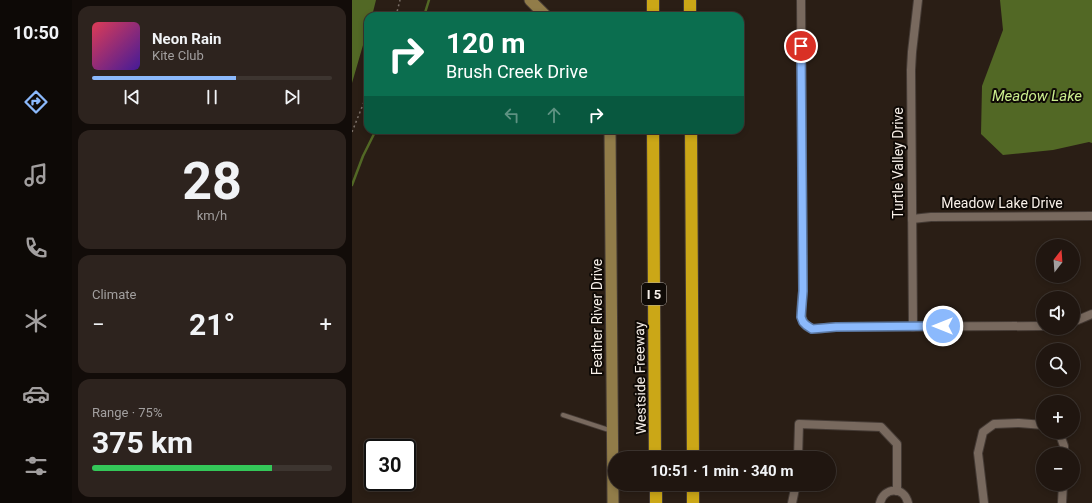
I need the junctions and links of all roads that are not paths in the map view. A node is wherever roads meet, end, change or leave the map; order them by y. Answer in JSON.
{"nodes":[{"id":1,"x":530,"y":0,"type":"edge"},
{"id":2,"x":653,"y":0,"type":"edge"},
{"id":3,"x":690,"y":0,"type":"edge"},
{"id":4,"x":801,"y":0,"type":"edge"},
{"id":5,"x":918,"y":0,"type":"edge"},
{"id":6,"x":542,"y":12,"type":"edge"},
{"id":7,"x":653,"y":12,"type":"edge"},
{"id":8,"x":690,"y":12,"type":"edge"},
{"id":9,"x":610,"y":134,"type":"edge"},
{"id":10,"x":653,"y":134,"type":"edge"},
{"id":11,"x":691,"y":134,"type":"edge"},
{"id":12,"x":1092,"y":216,"type":"edge"},
{"id":13,"x":912,"y":219,"type":"junction"},
{"id":14,"x":1092,"y":314,"type":"edge"},
{"id":15,"x":1080,"y":319,"type":"edge"},
{"id":16,"x":1036,"y":326,"type":"edge"},
{"id":17,"x":913,"y":327,"type":"junction"},
{"id":18,"x":563,"y":415,"type":"dead end"},
{"id":19,"x":1036,"y":425,"type":"edge"},
{"id":20,"x":613,"y":432,"type":"junction"},
{"id":21,"x":655,"y":451,"type":"edge"},
{"id":22,"x":693,"y":451,"type":"edge"},
{"id":23,"x":798,"y":451,"type":"edge"},
{"id":24,"x":656,"y":491,"type":"edge"},
{"id":25,"x":693,"y":491,"type":"edge"},
{"id":26,"x":795,"y":491,"type":"edge"},
{"id":27,"x":897,"y":491,"type":"junction"},
{"id":28,"x":1063,"y":491,"type":"edge"},
{"id":29,"x":613,"y":503,"type":"edge"},
{"id":30,"x":656,"y":503,"type":"edge"},
{"id":31,"x":693,"y":503,"type":"edge"},
{"id":32,"x":792,"y":503,"type":"edge"},
{"id":33,"x":880,"y":503,"type":"edge"},
{"id":34,"x":908,"y":503,"type":"edge"},
{"id":35,"x":984,"y":503,"type":"edge"},
{"id":36,"x":1062,"y":503,"type":"edge"}],
"edges":[{"from":1,"to":6,"type":"street"},
{"from":2,"to":7,"type":"highway"},
{"from":3,"to":8,"type":"highway"},
{"from":4,"to":17,"type":"street"},
{"from":5,"to":13,"type":"street","name":"Turtle Valley Drive"},
{"from":9,"to":20,"type":"street","name":"Feather River Drive"},
{"from":10,"to":21,"type":"highway","name":"Westside Freeway","number":"I 5"},
{"from":11,"to":22,"type":"highway"},
{"from":12,"to":13,"type":"street","name":"Meadow Lake Drive"},
{"from":13,"to":17,"type":"street","name":"Turtle Valley Drive"},
{"from":14,"to":15,"type":"street"},
{"from":16,"to":17,"type":"street"},
{"from":18,"to":20,"type":"lane"},
{"from":19,"to":35,"type":"street"},
{"from":20,"to":29,"type":"street","name":"Feather River Drive"},
{"from":23,"to":27,"type":"street"},
{"from":24,"to":30,"type":"highway"},
{"from":25,"to":31,"type":"highway"},
{"from":26,"to":32,"type":"street"},
{"from":27,"to":33,"type":"street"},
{"from":27,"to":34,"type":"street"},
{"from":28,"to":36,"type":"street"}]}
